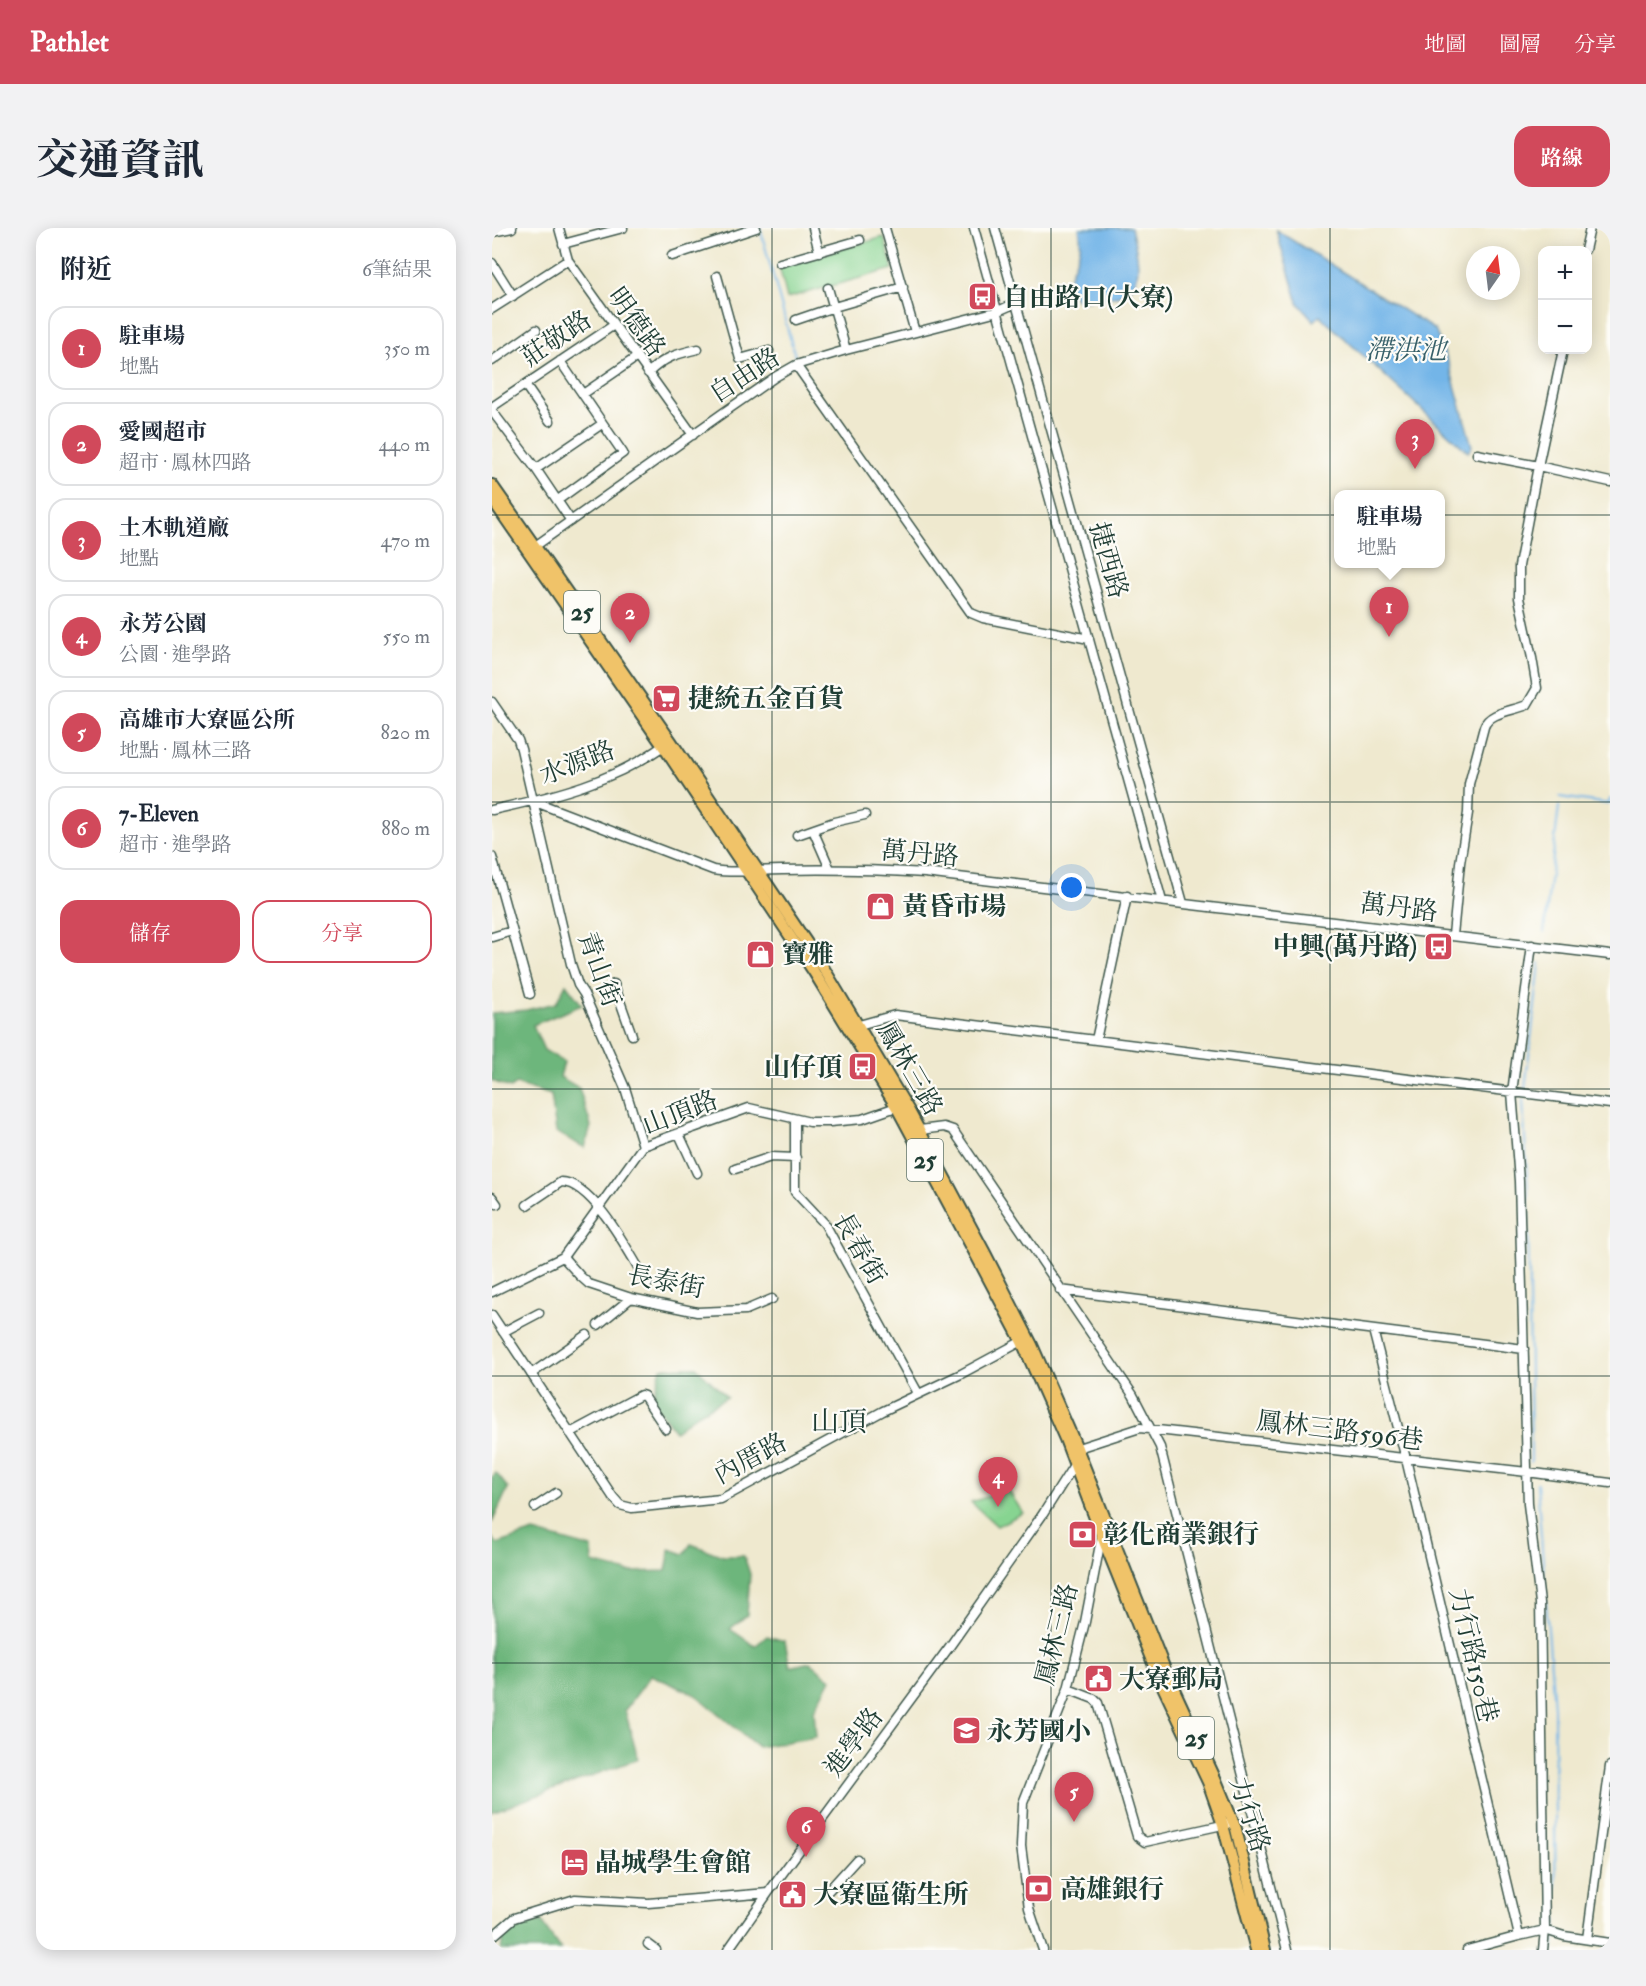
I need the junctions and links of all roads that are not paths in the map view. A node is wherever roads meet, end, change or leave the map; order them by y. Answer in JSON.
{"nodes":[{"id":1,"x":512,"y":228,"type":"edge"},
{"id":2,"x":559,"y":228,"type":"edge"},
{"id":3,"x":623,"y":228,"type":"edge"},
{"id":4,"x":756,"y":228,"type":"edge"},
{"id":5,"x":813,"y":228,"type":"edge"},
{"id":6,"x":885,"y":228,"type":"edge"},
{"id":7,"x":974,"y":228,"type":"edge"},
{"id":8,"x":994,"y":228,"type":"edge"},
{"id":9,"x":1590,"y":228,"type":"edge"},
{"id":10,"x":492,"y":232,"type":"edge"},
{"id":11,"x":860,"y":240,"type":"dead end"},
{"id":12,"x":563,"y":244,"type":"junction"},
{"id":13,"x":1586,"y":246,"type":"edge"},
{"id":14,"x":819,"y":252,"type":"junction"},
{"id":15,"x":672,"y":256,"type":"dead end"},
{"id":16,"x":568,"y":260,"type":"junction"},
{"id":17,"x":492,"y":263,"type":"edge"},
{"id":18,"x":780,"y":263,"type":"dead end"},
{"id":19,"x":717,"y":276,"type":"dead end"},
{"id":20,"x":903,"y":287,"type":"junction"},
{"id":21,"x":828,"y":288,"type":"dead end"},
{"id":22,"x":513,"y":296,"type":"junction"},
{"id":23,"x":1016,"y":303,"type":"junction"},
{"id":24,"x":834,"y":307,"type":"junction"},
{"id":25,"x":492,"y":309,"type":"edge"},
{"id":26,"x":998,"y":311,"type":"junction"},
{"id":27,"x":796,"y":320,"type":"dead end"},
{"id":28,"x":614,"y":325,"type":"junction"},
{"id":29,"x":536,"y":330,"type":"dead end"},
{"id":30,"x":915,"y":332,"type":"junction"},
{"id":31,"x":698,"y":349,"type":"dead end"},
{"id":32,"x":846,"y":350,"type":"junction"},
{"id":33,"x":769,"y":351,"type":"dead end"},
{"id":34,"x":1562,"y":354,"type":"edge"},
{"id":35,"x":637,"y":357,"type":"junction"},
{"id":36,"x":492,"y":361,"type":"edge"},
{"id":37,"x":561,"y":361,"type":"junction"},
{"id":38,"x":796,"y":365,"type":"junction"},
{"id":39,"x":648,"y":373,"type":"junction"},
{"id":40,"x":525,"y":385,"type":"junction"},
{"id":41,"x":583,"y":394,"type":"junction"},
{"id":42,"x":492,"y":409,"type":"edge"},
{"id":43,"x":550,"y":421,"type":"dead end"},
{"id":44,"x":602,"y":424,"type":"junction"},
{"id":45,"x":693,"y":435,"type":"junction"},
{"id":46,"x":1477,"y":454,"type":"dead end"},
{"id":47,"x":1538,"y":466,"type":"junction"},
{"id":48,"x":536,"y":469,"type":"junction"},
{"id":49,"x":1610,"y":482,"type":"edge"},
{"id":50,"x":492,"y":485,"type":"edge"},
{"id":51,"x":492,"y":499,"type":"edge"},
{"id":52,"x":558,"y":500,"type":"junction"},
{"id":53,"x":571,"y":521,"type":"junction"},
{"id":54,"x":532,"y":548,"type":"junction"},
{"id":55,"x":1089,"y":639,"type":"junction"},
{"id":56,"x":492,"y":702,"type":"edge"},
{"id":57,"x":667,"y":743,"type":"junction"},
{"id":58,"x":533,"y":801,"type":"junction"},
{"id":59,"x":492,"y":810,"type":"edge"},
{"id":60,"x":865,"y":815,"type":"dead end"},
{"id":61,"x":813,"y":830,"type":"junction"},
{"id":62,"x":797,"y":835,"type":"dead end"},
{"id":63,"x":492,"y":857,"type":"edge"},
{"id":64,"x":830,"y":869,"type":"junction"},
{"id":65,"x":752,"y":870,"type":"junction"},
{"id":66,"x":502,"y":895,"type":"junction"},
{"id":67,"x":1127,"y":897,"type":"junction"},
{"id":68,"x":492,"y":898,"type":"edge"},
{"id":69,"x":1162,"y":901,"type":"junction"},
{"id":70,"x":1182,"y":903,"type":"junction"},
{"id":71,"x":512,"y":931,"type":"junction"},
{"id":72,"x":1453,"y":935,"type":"junction"},
{"id":73,"x":492,"y":937,"type":"edge"},
{"id":74,"x":1532,"y":945,"type":"junction"},
{"id":75,"x":1610,"y":955,"type":"edge"},
{"id":76,"x":614,"y":984,"type":"dead end"},
{"id":77,"x":530,"y":994,"type":"dead end"},
{"id":78,"x":859,"y":1025,"type":"junction"},
{"id":79,"x":632,"y":1035,"type":"dead end"},
{"id":80,"x":1096,"y":1040,"type":"junction"},
{"id":81,"x":1512,"y":1092,"type":"junction"},
{"id":82,"x":1610,"y":1104,"type":"edge"},
{"id":83,"x":901,"y":1106,"type":"junction"},
{"id":84,"x":795,"y":1119,"type":"junction"},
{"id":85,"x":920,"y":1130,"type":"junction"},
{"id":86,"x":679,"y":1134,"type":"junction"},
{"id":87,"x":643,"y":1146,"type":"junction"},
{"id":88,"x":795,"y":1158,"type":"junction"},
{"id":89,"x":735,"y":1169,"type":"dead end"},
{"id":90,"x":698,"y":1173,"type":"dead end"},
{"id":91,"x":527,"y":1205,"type":"dead end"},
{"id":92,"x":599,"y":1207,"type":"junction"},
{"id":93,"x":563,"y":1257,"type":"junction"},
{"id":94,"x":648,"y":1284,"type":"dead end"},
{"id":95,"x":1060,"y":1290,"type":"junction"},
{"id":96,"x":492,"y":1292,"type":"edge"},
{"id":97,"x":631,"y":1298,"type":"junction"},
{"id":98,"x":772,"y":1299,"type":"dead end"},
{"id":99,"x":538,"y":1313,"type":"dead end"},
{"id":100,"x":492,"y":1315,"type":"edge"},
{"id":101,"x":598,"y":1325,"type":"dead end"},
{"id":102,"x":1373,"y":1330,"type":"junction"},
{"id":103,"x":503,"y":1332,"type":"junction"},
{"id":104,"x":587,"y":1335,"type":"dead end"},
{"id":105,"x":1025,"y":1340,"type":"junction"},
{"id":106,"x":1524,"y":1349,"type":"junction"},
{"id":107,"x":531,"y":1374,"type":"junction"},
{"id":108,"x":918,"y":1394,"type":"junction"},
{"id":109,"x":666,"y":1429,"type":"dead end"},
{"id":110,"x":1151,"y":1429,"type":"junction"},
{"id":111,"x":570,"y":1432,"type":"junction"},
{"id":112,"x":1073,"y":1450,"type":"junction"},
{"id":113,"x":1406,"y":1459,"type":"junction"},
{"id":114,"x":1078,"y":1463,"type":"junction"},
{"id":115,"x":1527,"y":1472,"type":"junction"},
{"id":116,"x":1610,"y":1483,"type":"edge"},
{"id":117,"x":556,"y":1493,"type":"dead end"},
{"id":118,"x":535,"y":1507,"type":"dead end"},
{"id":119,"x":1105,"y":1533,"type":"junction"},
{"id":120,"x":1068,"y":1689,"type":"junction"},
{"id":121,"x":1610,"y":1766,"type":"edge"},
{"id":122,"x":1228,"y":1823,"type":"junction"},
{"id":123,"x":857,"y":1859,"type":"dead end"},
{"id":124,"x":828,"y":1891,"type":"dead end"},
{"id":125,"x":768,"y":1893,"type":"junction"},
{"id":126,"x":1545,"y":1930,"type":"junction"},
{"id":127,"x":1520,"y":1936,"type":"junction"},
{"id":128,"x":492,"y":1937,"type":"edge"},
{"id":129,"x":1587,"y":1939,"type":"junction"},
{"id":130,"x":1610,"y":1942,"type":"edge"},
{"id":131,"x":648,"y":1944,"type":"dead end"},
{"id":132,"x":656,"y":1950,"type":"edge"},
{"id":133,"x":728,"y":1950,"type":"edge"},
{"id":134,"x":1043,"y":1950,"type":"edge"},
{"id":135,"x":1256,"y":1950,"type":"edge"},
{"id":136,"x":1265,"y":1950,"type":"edge"},
{"id":137,"x":1287,"y":1950,"type":"edge"},
{"id":138,"x":1467,"y":1950,"type":"edge"},
{"id":139,"x":1543,"y":1950,"type":"edge"}],
"edges":[{"from":1,"to":10,"type":"street"},
{"from":2,"to":12,"type":"street","name":"明德路"},
{"from":3,"to":12,"type":"street"},
{"from":4,"to":15,"type":"street"},
{"from":5,"to":14,"type":"street"},
{"from":6,"to":20,"type":"street"},
{"from":7,"to":26,"type":"street","name":"捷西路"},
{"from":8,"to":23,"type":"street","name":"捷西路"},
{"from":9,"to":13,"type":"street"},
{"from":11,"to":14,"type":"street"},
{"from":12,"to":16,"type":"street","name":"明德路"},
{"from":14,"to":18,"type":"street"},
{"from":16,"to":22,"type":"street"},
{"from":16,"to":28,"type":"street","name":"明德路"},
{"from":17,"to":22,"type":"street"},
{"from":19,"to":33,"type":"street"},
{"from":20,"to":24,"type":"street"},
{"from":20,"to":30,"type":"street"},
{"from":21,"to":24,"type":"street"},
{"from":22,"to":25,"type":"street"},
{"from":23,"to":26,"type":"street","name":"自由路"},
{"from":23,"to":70,"type":"street","name":"捷西路"},
{"from":24,"to":27,"type":"street"},
{"from":24,"to":32,"type":"street"},
{"from":26,"to":30,"type":"street","name":"自由路"},
{"from":26,"to":55,"type":"street","name":"捷西路"},
{"from":28,"to":35,"type":"street","name":"明德路"},
{"from":28,"to":37,"type":"street","name":"莊敬路"},
{"from":29,"to":36,"type":"street"},
{"from":30,"to":32,"type":"street","name":"自由路"},
{"from":31,"to":39,"type":"street"},
{"from":32,"to":38,"type":"street","name":"自由路"},
{"from":34,"to":47,"type":"street"},
{"from":35,"to":39,"type":"street","name":"明德路"},
{"from":35,"to":41,"type":"street"},
{"from":37,"to":40,"type":"street","name":"莊敬路"},
{"from":37,"to":41,"type":"street"},
{"from":38,"to":45,"type":"street","name":"自由路"},
{"from":38,"to":55,"type":"street"},
{"from":39,"to":45,"type":"street","name":"明德路"},
{"from":40,"to":42,"type":"street","name":"莊敬路"},
{"from":40,"to":43,"type":"street"},
{"from":41,"to":44,"type":"street"},
{"from":42,"to":48,"type":"street"},
{"from":44,"to":48,"type":"street"},
{"from":44,"to":52,"type":"street"},
{"from":45,"to":53,"type":"street","name":"自由路"},
{"from":46,"to":47,"type":"street"},
{"from":47,"to":49,"type":"street"},
{"from":47,"to":72,"type":"street"},
{"from":48,"to":52,"type":"street"},
{"from":50,"to":54,"type":"main road","number":"25"},
{"from":51,"to":54,"type":"main road","number":"25"},
{"from":52,"to":53,"type":"street"},
{"from":53,"to":54,"type":"street","name":"自由路"},
{"from":54,"to":57,"type":"main road","number":"25"},
{"from":55,"to":69,"type":"street","name":"捷西路"},
{"from":56,"to":58,"type":"street","name":"青山街"},
{"from":57,"to":58,"type":"street","name":"水源路"},
{"from":57,"to":65,"type":"main road","name":"鳳林三路","number":"25"},
{"from":58,"to":59,"type":"street","name":"水源路"},
{"from":58,"to":65,"type":"street","name":"萬丹路"},
{"from":58,"to":87,"type":"street","name":"青山街"},
{"from":60,"to":61,"type":"street"},
{"from":61,"to":62,"type":"street"},
{"from":61,"to":64,"type":"street"},
{"from":63,"to":66,"type":"street"},
{"from":64,"to":65,"type":"street","name":"萬丹路"},
{"from":64,"to":67,"type":"street","name":"萬丹路"},
{"from":65,"to":78,"type":"main road","name":"鳳林三路","number":"25"},
{"from":65,"to":83,"type":"main road","name":"鳳林三路","number":"25"},
{"from":66,"to":68,"type":"street"},
{"from":66,"to":71,"type":"street"},
{"from":67,"to":69,"type":"street","name":"萬丹路"},
{"from":67,"to":80,"type":"street"},
{"from":69,"to":70,"type":"street","name":"萬丹路"},
{"from":70,"to":72,"type":"street","name":"萬丹路"},
{"from":71,"to":73,"type":"street"},
{"from":71,"to":77,"type":"street"},
{"from":72,"to":74,"type":"street","name":"萬丹路"},
{"from":74,"to":75,"type":"street","name":"萬丹路"},
{"from":74,"to":81,"type":"street"},
{"from":76,"to":79,"type":"street"},
{"from":78,"to":80,"type":"street"},
{"from":78,"to":83,"type":"main road","name":"鳳林三路","number":"25"},
{"from":80,"to":81,"type":"street"},
{"from":81,"to":82,"type":"street"},
{"from":81,"to":106,"type":"street"},
{"from":83,"to":84,"type":"street","name":"山頂路"},
{"from":83,"to":85,"type":"main road","name":"鳳林三路","number":"25"},
{"from":83,"to":105,"type":"main road","name":"鳳林三路","number":"25"},
{"from":84,"to":86,"type":"street","name":"山頂路"},
{"from":84,"to":88,"type":"street","name":"長春街"},
{"from":85,"to":95,"type":"street"},
{"from":85,"to":105,"type":"main road","name":"鳳林三路","number":"25"},
{"from":86,"to":87,"type":"street","name":"山頂路"},
{"from":86,"to":90,"type":"street"},
{"from":87,"to":92,"type":"street","name":"山頂路"},
{"from":88,"to":89,"type":"street"},
{"from":88,"to":108,"type":"street","name":"長春街"},
{"from":91,"to":92,"type":"street"},
{"from":92,"to":93,"type":"street","name":"山頂路"},
{"from":92,"to":94,"type":"street"},
{"from":93,"to":96,"type":"street","name":"山頂路"},
{"from":93,"to":97,"type":"street","name":"長泰街"},
{"from":95,"to":102,"type":"street"},
{"from":95,"to":110,"type":"street"},
{"from":97,"to":98,"type":"street","name":"長泰街"},
{"from":97,"to":101,"type":"street"},
{"from":99,"to":103,"type":"street"},
{"from":100,"to":103,"type":"street","name":"內厝路"},
{"from":102,"to":106,"type":"street"},
{"from":102,"to":113,"type":"street","name":"力行路150巷"},
{"from":103,"to":107,"type":"street","name":"內厝路"},
{"from":104,"to":107,"type":"street"},
{"from":105,"to":108,"type":"street","name":"內厝路"},
{"from":105,"to":112,"type":"main road","name":"鳳林三路","number":"25"},
{"from":106,"to":115,"type":"street"},
{"from":107,"to":111,"type":"street","name":"內厝路"},
{"from":108,"to":111,"type":"street","name":"內厝路"},
{"from":109,"to":111,"type":"street"},
{"from":110,"to":112,"type":"street","name":"鳳林三路596巷"},
{"from":110,"to":113,"type":"street","name":"鳳林三路596巷"},
{"from":110,"to":137,"type":"street"},
{"from":112,"to":114,"type":"main road","name":"鳳林三路","number":"25"},
{"from":113,"to":115,"type":"street","name":"鳳林三路596巷"},
{"from":113,"to":127,"type":"street","name":"力行路150巷"},
{"from":114,"to":119,"type":"main road","name":"鳳林三路","number":"25"},
{"from":114,"to":125,"type":"street","name":"進學路"},
{"from":115,"to":116,"type":"street","name":"鳳林三路596巷"},
{"from":115,"to":126,"type":"street"},
{"from":117,"to":118,"type":"street"},
{"from":119,"to":120,"type":"street","name":"鳳林三路"},
{"from":119,"to":122,"type":"main road","name":"力行路","number":"25"},
{"from":120,"to":122,"type":"street"},
{"from":120,"to":134,"type":"street","name":"鳳林三路"},
{"from":121,"to":129,"type":"street"},
{"from":122,"to":135,"type":"main road","name":"力行路","number":"25"},
{"from":122,"to":136,"type":"main road","name":"力行路","number":"25"},
{"from":123,"to":124,"type":"street"},
{"from":125,"to":128,"type":"street"},
{"from":125,"to":133,"type":"street","name":"進學路"},
{"from":126,"to":127,"type":"street"},
{"from":126,"to":129,"type":"street"},
{"from":126,"to":139,"type":"street"},
{"from":127,"to":138,"type":"street"},
{"from":129,"to":130,"type":"street"},
{"from":131,"to":132,"type":"street"}]}
